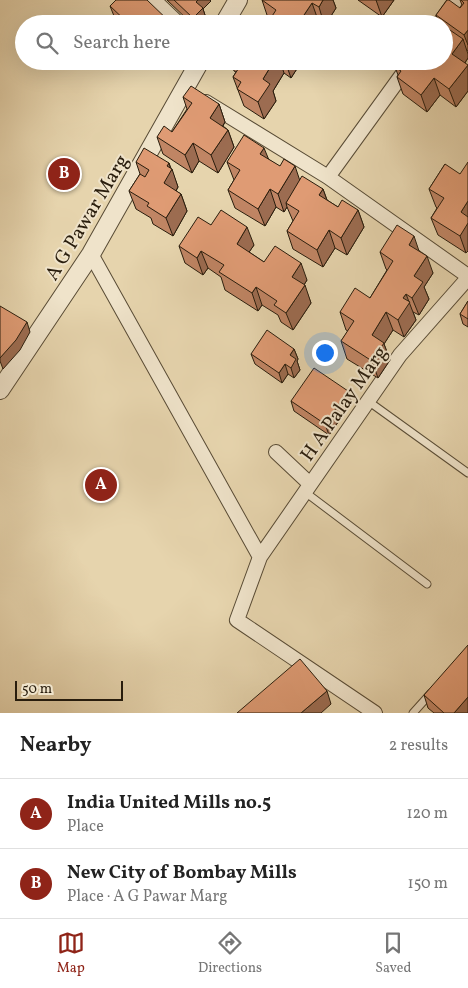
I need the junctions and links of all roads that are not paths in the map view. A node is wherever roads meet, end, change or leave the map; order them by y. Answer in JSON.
{"nodes":[{"id":1,"x":154,"y":0,"type":"edge"},
{"id":2,"x":238,"y":0,"type":"edge"},
{"id":3,"x":456,"y":0,"type":"edge"},
{"id":4,"x":170,"y":15,"type":"edge"},
{"id":5,"x":229,"y":15,"type":"edge"},
{"id":6,"x":445,"y":15,"type":"edge"},
{"id":7,"x":195,"y":70,"type":"edge"},
{"id":8,"x":406,"y":70,"type":"edge"},
{"id":9,"x":184,"y":88,"type":"junction"},
{"id":10,"x":328,"y":178,"type":"junction"},
{"id":11,"x":91,"y":254,"type":"junction"},
{"id":12,"x":468,"y":277,"type":"edge"},
{"id":13,"x":0,"y":390,"type":"edge"},
{"id":14,"x":368,"y":400,"type":"junction"},
{"id":15,"x":276,"y":452,"type":"dead end"},
{"id":16,"x":468,"y":473,"type":"edge"},
{"id":17,"x":308,"y":488,"type":"junction"},
{"id":18,"x":260,"y":557,"type":"junction"},
{"id":19,"x":427,"y":584,"type":"dead end"},
{"id":20,"x":437,"y":686,"type":"edge"},
{"id":21,"x":375,"y":713,"type":"edge"},
{"id":22,"x":413,"y":713,"type":"edge"}],
"edges":[{"from":1,"to":4,"type":"street"},
{"from":2,"to":5,"type":"street"},
{"from":3,"to":6,"type":"street"},
{"from":7,"to":9,"type":"street","name":"A G Pawar Marg"},
{"from":8,"to":10,"type":"street"},
{"from":9,"to":10,"type":"street"},
{"from":9,"to":11,"type":"street","name":"A G Pawar Marg"},
{"from":10,"to":12,"type":"street"},
{"from":11,"to":13,"type":"street","name":"A G Pawar Marg"},
{"from":11,"to":18,"type":"street"},
{"from":12,"to":14,"type":"street","name":"H A Palay Marg"},
{"from":14,"to":16,"type":"lane"},
{"from":14,"to":17,"type":"street","name":"H A Palay Marg"},
{"from":15,"to":17,"type":"street"},
{"from":17,"to":18,"type":"street","name":"H A Palay Marg"},
{"from":17,"to":19,"type":"lane"},
{"from":18,"to":21,"type":"street","name":"H A Palay Marg"},
{"from":20,"to":22,"type":"lane"}]}
